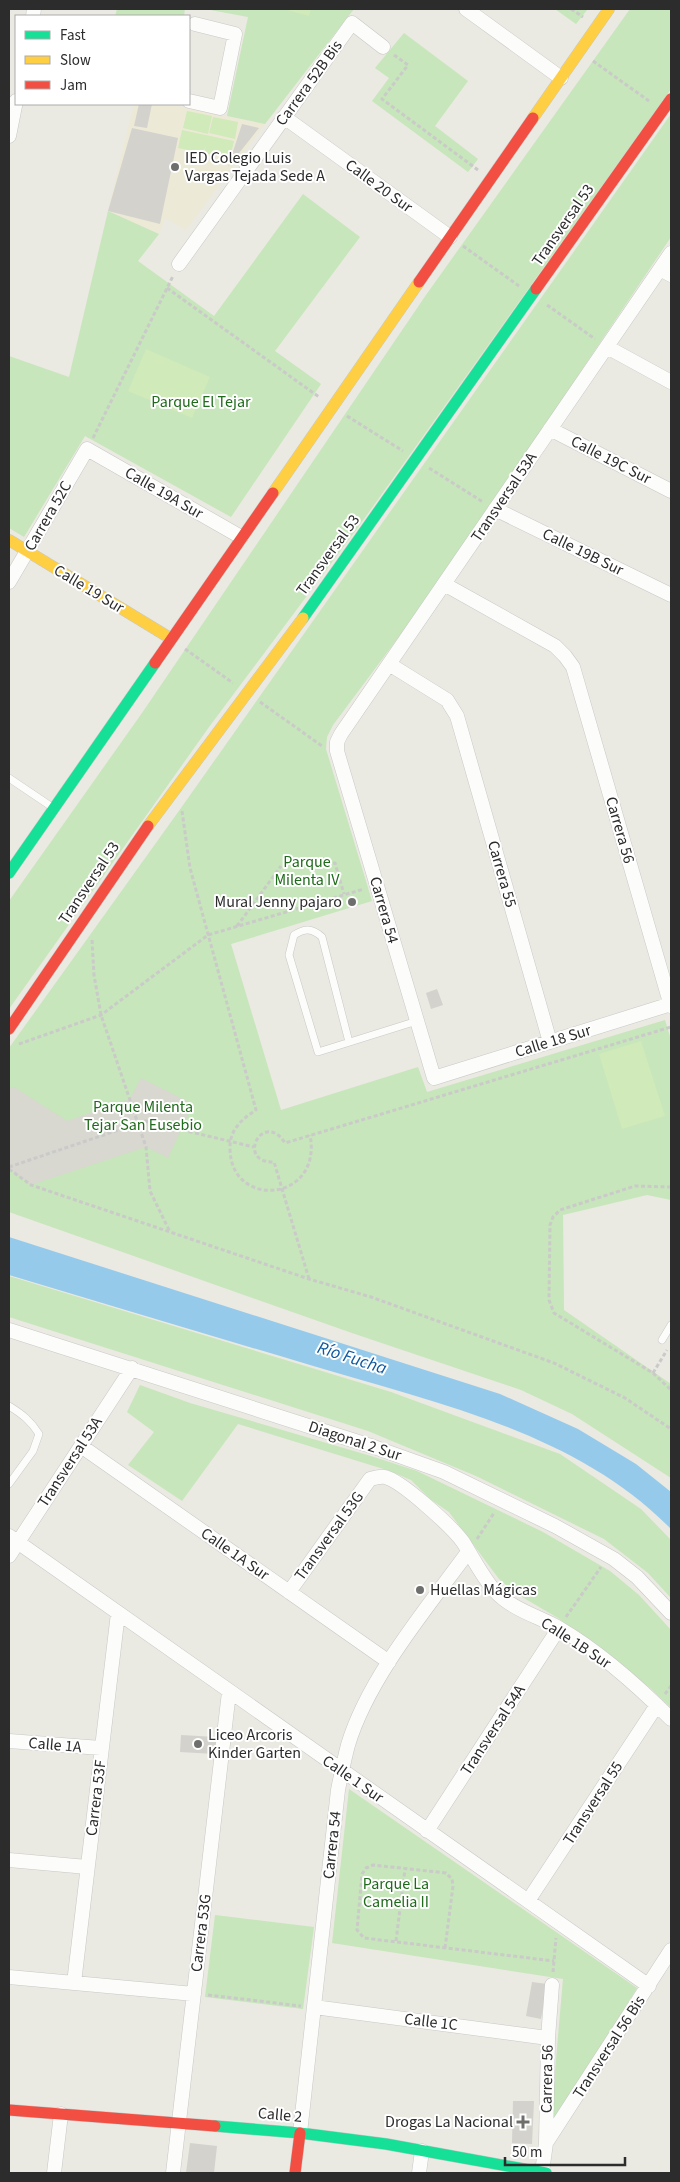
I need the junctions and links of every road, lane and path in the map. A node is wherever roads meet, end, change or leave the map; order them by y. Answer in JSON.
{"nodes":[{"id":1,"x":466,"y":9,"type":"edge"},
{"id":2,"x":610,"y":9,"type":"edge"},
{"id":3,"x":196,"y":24,"type":"dead end"},
{"id":4,"x":383,"y":47,"type":"joint"},
{"id":5,"x":580,"y":51,"type":"junction"},
{"id":6,"x":562,"y":78,"type":"junction"},
{"id":7,"x":671,"y":99,"type":"edge"},
{"id":8,"x":190,"y":101,"type":"edge"},
{"id":9,"x":15,"y":105,"type":"edge"},
{"id":10,"x":662,"y":111,"type":"junction"},
{"id":11,"x":284,"y":117,"type":"junction"},
{"id":12,"x":9,"y":136,"type":"edge"},
{"id":13,"x":483,"y":173,"type":"dead end"},
{"id":14,"x":450,"y":237,"type":"junction"},
{"id":15,"x":671,"y":252,"type":"edge"},
{"id":16,"x":179,"y":264,"type":"joint"},
{"id":17,"x":666,"y":272,"type":"edge"},
{"id":18,"x":167,"y":288,"type":"junction"},
{"id":19,"x":607,"y":348,"type":"junction"},
{"id":20,"x":671,"y":382,"type":"edge"},
{"id":21,"x":332,"y":406,"type":"junction"},
{"id":22,"x":550,"y":429,"type":"junction"},
{"id":23,"x":87,"y":449,"type":"junction"},
{"id":24,"x":671,"y":491,"type":"edge"},
{"id":25,"x":495,"y":509,"type":"junction"},
{"id":26,"x":241,"y":537,"type":"junction"},
{"id":27,"x":9,"y":540,"type":"edge"},
{"id":28,"x":28,"y":551,"type":"junction"},
{"id":29,"x":9,"y":582,"type":"edge"},
{"id":30,"x":444,"y":584,"type":"junction"},
{"id":31,"x":671,"y":595,"type":"edge"},
{"id":32,"x":170,"y":638,"type":"junction"},
{"id":33,"x":389,"y":664,"type":"junction"},
{"id":34,"x":338,"y":742,"type":"joint"},
{"id":35,"x":9,"y":778,"type":"edge"},
{"id":36,"x":54,"y":808,"type":"junction"},
{"id":37,"x":181,"y":808,"type":"dead end"},
{"id":38,"x":333,"y":864,"type":"dead end"},
{"id":39,"x":281,"y":866,"type":"dead end"},
{"id":40,"x":9,"y":873,"type":"edge"},
{"id":41,"x":377,"y":885,"type":"junction"},
{"id":42,"x":344,"y":894,"type":"junction"},
{"id":43,"x":237,"y":926,"type":"junction"},
{"id":44,"x":91,"y":932,"type":"dead end"},
{"id":45,"x":208,"y":935,"type":"junction"},
{"id":46,"x":671,"y":1005,"type":"edge"},
{"id":47,"x":101,"y":1016,"type":"junction"},
{"id":48,"x":417,"y":1022,"type":"junction"},
{"id":49,"x":671,"y":1027,"type":"edge"},
{"id":50,"x":9,"y":1030,"type":"edge"},
{"id":51,"x":349,"y":1042,"type":"junction"},
{"id":52,"x":550,"y":1042,"type":"junction"},
{"id":53,"x":18,"y":1045,"type":"dead end"},
{"id":54,"x":434,"y":1078,"type":"joint"},
{"id":55,"x":138,"y":1123,"type":"junction"},
{"id":56,"x":310,"y":1135,"type":"junction"},
{"id":57,"x":229,"y":1142,"type":"junction"},
{"id":58,"x":254,"y":1147,"type":"junction"},
{"id":59,"x":9,"y":1168,"type":"edge"},
{"id":60,"x":671,"y":1187,"type":"edge"},
{"id":61,"x":282,"y":1189,"type":"junction"},
{"id":62,"x":170,"y":1232,"type":"junction"},
{"id":63,"x":309,"y":1279,"type":"junction"},
{"id":64,"x":671,"y":1325,"type":"edge"},
{"id":65,"x":9,"y":1330,"type":"edge"},
{"id":66,"x":662,"y":1340,"type":"dead end"},
{"id":67,"x":671,"y":1344,"type":"edge"},
{"id":68,"x":132,"y":1368,"type":"junction"},
{"id":69,"x":652,"y":1374,"type":"junction"},
{"id":70,"x":671,"y":1390,"type":"edge"},
{"id":71,"x":9,"y":1406,"type":"edge"},
{"id":72,"x":671,"y":1429,"type":"edge"},
{"id":73,"x":81,"y":1446,"type":"junction"},
{"id":74,"x":370,"y":1479,"type":"joint"},
{"id":75,"x":9,"y":1484,"type":"edge"},
{"id":76,"x":502,"y":1500,"type":"junction"},
{"id":77,"x":13,"y":1540,"type":"edge"},
{"id":78,"x":468,"y":1552,"type":"junction"},
{"id":79,"x":9,"y":1556,"type":"edge"},
{"id":80,"x":608,"y":1556,"type":"junction"},
{"id":81,"x":289,"y":1592,"type":"junction"},
{"id":82,"x":118,"y":1613,"type":"junction"},
{"id":83,"x":671,"y":1613,"type":"edge"},
{"id":84,"x":559,"y":1628,"type":"junction"},
{"id":85,"x":389,"y":1662,"type":"junction"},
{"id":86,"x":229,"y":1692,"type":"junction"},
{"id":87,"x":657,"y":1705,"type":"junction"},
{"id":88,"x":671,"y":1719,"type":"edge"},
{"id":89,"x":9,"y":1741,"type":"edge"},
{"id":90,"x":102,"y":1748,"type":"junction"},
{"id":91,"x":342,"y":1772,"type":"junction"},
{"id":92,"x":427,"y":1831,"type":"junction"},
{"id":93,"x":9,"y":1860,"type":"edge"},
{"id":94,"x":87,"y":1867,"type":"junction"},
{"id":95,"x":405,"y":1869,"type":"junction"},
{"id":96,"x":528,"y":1901,"type":"junction"},
{"id":97,"x":557,"y":1922,"type":"junction"},
{"id":98,"x":396,"y":1941,"type":"junction"},
{"id":99,"x":445,"y":1948,"type":"junction"},
{"id":100,"x":671,"y":1950,"type":"edge"},
{"id":101,"x":554,"y":1961,"type":"junction"},
{"id":102,"x":9,"y":1977,"type":"edge"},
{"id":103,"x":74,"y":1983,"type":"junction"},
{"id":104,"x":552,"y":1985,"type":"joint"},
{"id":105,"x":649,"y":1986,"type":"junction"},
{"id":106,"x":194,"y":1994,"type":"junction"},
{"id":107,"x":314,"y":2007,"type":"junction"},
{"id":108,"x":548,"y":2038,"type":"junction"},
{"id":109,"x":9,"y":2110,"type":"edge"},
{"id":110,"x":61,"y":2114,"type":"junction"},
{"id":111,"x":179,"y":2123,"type":"junction"},
{"id":112,"x":300,"y":2133,"type":"junction"},
{"id":113,"x":546,"y":2143,"type":"junction"},
{"id":114,"x":422,"y":2151,"type":"junction"},
{"id":115,"x":54,"y":2173,"type":"edge"},
{"id":116,"x":173,"y":2173,"type":"edge"},
{"id":117,"x":296,"y":2173,"type":"edge"},
{"id":118,"x":419,"y":2173,"type":"edge"},
{"id":119,"x":543,"y":2173,"type":"edge"}],
"edges":[{"from":1,"to":6,"type":"street"},
{"from":2,"to":5,"type":"street"},
{"from":3,"to":8,"type":"street"},
{"from":4,"to":11,"type":"street","name":"Carrera 52B Bis"},
{"from":4,"to":13,"type":"path"},
{"from":5,"to":6,"type":"street"},
{"from":5,"to":10,"type":"path"},
{"from":6,"to":14,"type":"street"},
{"from":7,"to":10,"type":"street","name":"Transversal 53"},
{"from":9,"to":12,"type":"street"},
{"from":10,"to":50,"type":"street","name":"Transversal 53"},
{"from":11,"to":14,"type":"street","name":"Calle 20 Sur"},
{"from":11,"to":16,"type":"street","name":"Carrera 52B Bis"},
{"from":14,"to":21,"type":"street"},
{"from":15,"to":17,"type":"street","name":"Transversal 53A"},
{"from":16,"to":18,"type":"path"},
{"from":17,"to":19,"type":"street","name":"Transversal 53A"},
{"from":18,"to":21,"type":"path"},
{"from":18,"to":23,"type":"path"},
{"from":19,"to":20,"type":"street"},
{"from":19,"to":22,"type":"street","name":"Transversal 53A"},
{"from":21,"to":26,"type":"street"},
{"from":22,"to":24,"type":"street","name":"Calle 19C Sur"},
{"from":22,"to":25,"type":"street","name":"Transversal 53A"},
{"from":23,"to":26,"type":"street","name":"Calle 19A Sur"},
{"from":23,"to":28,"type":"street","name":"Carrera 52C"},
{"from":25,"to":30,"type":"street","name":"Transversal 53A"},
{"from":25,"to":31,"type":"street","name":"Calle 19B Sur"},
{"from":26,"to":32,"type":"street"},
{"from":27,"to":28,"type":"street","name":"Calle 19 Sur"},
{"from":28,"to":29,"type":"street","name":"Carrera 52C"},
{"from":28,"to":32,"type":"street","name":"Calle 19 Sur"},
{"from":30,"to":33,"type":"street","name":"Transversal 53A"},
{"from":30,"to":46,"type":"street","name":"Carrera 56"},
{"from":32,"to":36,"type":"street"},
{"from":33,"to":34,"type":"street","name":"Transversal 53A"},
{"from":33,"to":52,"type":"street","name":"Carrera 55"},
{"from":34,"to":41,"type":"street","name":"Carrera 54"},
{"from":35,"to":36,"type":"lane"},
{"from":36,"to":40,"type":"street"},
{"from":37,"to":45,"type":"path"},
{"from":38,"to":42,"type":"path"},
{"from":39,"to":43,"type":"path"},
{"from":41,"to":42,"type":"path"},
{"from":41,"to":48,"type":"street","name":"Carrera 54"},
{"from":42,"to":43,"type":"path"},
{"from":43,"to":45,"type":"path"},
{"from":44,"to":47,"type":"path"},
{"from":45,"to":47,"type":"path"},
{"from":45,"to":57,"type":"path"},
{"from":46,"to":52,"type":"street","name":"Calle 18 Sur"},
{"from":47,"to":53,"type":"path"},
{"from":47,"to":55,"type":"path"},
{"from":48,"to":51,"type":"lane"},
{"from":48,"to":54,"type":"street","name":"Carrera 54"},
{"from":49,"to":56,"type":"path"},
{"from":51,"to":51,"type":"lane"},
{"from":52,"to":54,"type":"street","name":"Calle 18 Sur"},
{"from":55,"to":57,"type":"path"},
{"from":55,"to":59,"type":"path"},
{"from":55,"to":62,"type":"path"},
{"from":56,"to":58,"type":"path"},
{"from":56,"to":61,"type":"path"},
{"from":57,"to":58,"type":"path"},
{"from":57,"to":61,"type":"path"},
{"from":58,"to":61,"type":"path"},
{"from":59,"to":62,"type":"path"},
{"from":60,"to":69,"type":"path"},
{"from":61,"to":63,"type":"path"},
{"from":62,"to":63,"type":"path"},
{"from":63,"to":72,"type":"path"},
{"from":64,"to":66,"type":"lane"},
{"from":65,"to":68,"type":"street","name":"Diagonal 2 Sur"},
{"from":67,"to":69,"type":"path"},
{"from":68,"to":73,"type":"street","name":"Transversal 53A"},
{"from":68,"to":76,"type":"street","name":"Diagonal 2 Sur"},
{"from":69,"to":70,"type":"path"},
{"from":71,"to":75,"type":"lane"},
{"from":73,"to":77,"type":"street","name":"Transversal 53A"},
{"from":73,"to":81,"type":"street","name":"Calle 1A Sur"},
{"from":74,"to":78,"type":"street","name":"Calle 1B Sur"},
{"from":74,"to":81,"type":"street","name":"Transversal 53G"},
{"from":76,"to":78,"type":"path"},
{"from":76,"to":80,"type":"street","name":"Diagonal 2 Sur"},
{"from":77,"to":79,"type":"street","name":"Transversal 53A"},
{"from":77,"to":82,"type":"street","name":"Calle 1 Sur"},
{"from":78,"to":84,"type":"street","name":"Calle 1B Sur"},
{"from":78,"to":85,"type":"street","name":"Carrera 54"},
{"from":80,"to":83,"type":"street","name":"Diagonal 2 Sur"},
{"from":80,"to":84,"type":"path"},
{"from":81,"to":85,"type":"street","name":"Calle 1A Sur"},
{"from":82,"to":86,"type":"street","name":"Calle 1 Sur"},
{"from":82,"to":90,"type":"street","name":"Carrera 53F"},
{"from":84,"to":87,"type":"street","name":"Calle 1B Sur"},
{"from":84,"to":92,"type":"street","name":"Transversal 54A"},
{"from":85,"to":91,"type":"street","name":"Carrera 54"},
{"from":86,"to":91,"type":"street","name":"Calle 1 Sur"},
{"from":86,"to":106,"type":"street","name":"Carrera 53G"},
{"from":87,"to":88,"type":"street","name":"Calle 1B Sur"},
{"from":87,"to":96,"type":"street","name":"Transversal 55"},
{"from":89,"to":90,"type":"street","name":"Calle 1A"},
{"from":90,"to":94,"type":"street","name":"Carrera 53F"},
{"from":91,"to":92,"type":"street","name":"Calle 1 Sur"},
{"from":91,"to":107,"type":"street","name":"Carrera 54"},
{"from":92,"to":96,"type":"street","name":"Calle 1 Sur"},
{"from":93,"to":94,"type":"street"},
{"from":94,"to":103,"type":"street","name":"Carrera 53F"},
{"from":95,"to":98,"type":"path"},
{"from":95,"to":98,"type":"path"},
{"from":95,"to":99,"type":"path"},
{"from":96,"to":97,"type":"street","name":"Calle 1 Sur"},
{"from":97,"to":101,"type":"path"},
{"from":97,"to":105,"type":"street","name":"Calle 1 Sur"},
{"from":98,"to":99,"type":"path"},
{"from":99,"to":101,"type":"path"},
{"from":100,"to":105,"type":"street","name":"Transversal 56 Bis"},
{"from":101,"to":104,"type":"path"},
{"from":102,"to":103,"type":"street"},
{"from":103,"to":106,"type":"street"},
{"from":104,"to":108,"type":"street","name":"Carrera 56"},
{"from":105,"to":113,"type":"street","name":"Transversal 56 Bis"},
{"from":106,"to":107,"type":"path"},
{"from":106,"to":111,"type":"street","name":"Carrera 53G"},
{"from":107,"to":108,"type":"street","name":"Calle 1C"},
{"from":107,"to":112,"type":"street","name":"Carrera 54"},
{"from":108,"to":113,"type":"street","name":"Carrera 56"},
{"from":109,"to":110,"type":"street","name":"Calle 2"},
{"from":110,"to":111,"type":"street","name":"Calle 2"},
{"from":110,"to":115,"type":"street"},
{"from":111,"to":112,"type":"street","name":"Calle 2"},
{"from":111,"to":116,"type":"street","name":"Carrera 53G"},
{"from":112,"to":114,"type":"street","name":"Calle 2"},
{"from":112,"to":117,"type":"street","name":"Carrera 54"},
{"from":113,"to":119,"type":"street","name":"Carrera 56"},
{"from":114,"to":118,"type":"street"},
{"from":114,"to":119,"type":"street","name":"Calle 2"}]}
